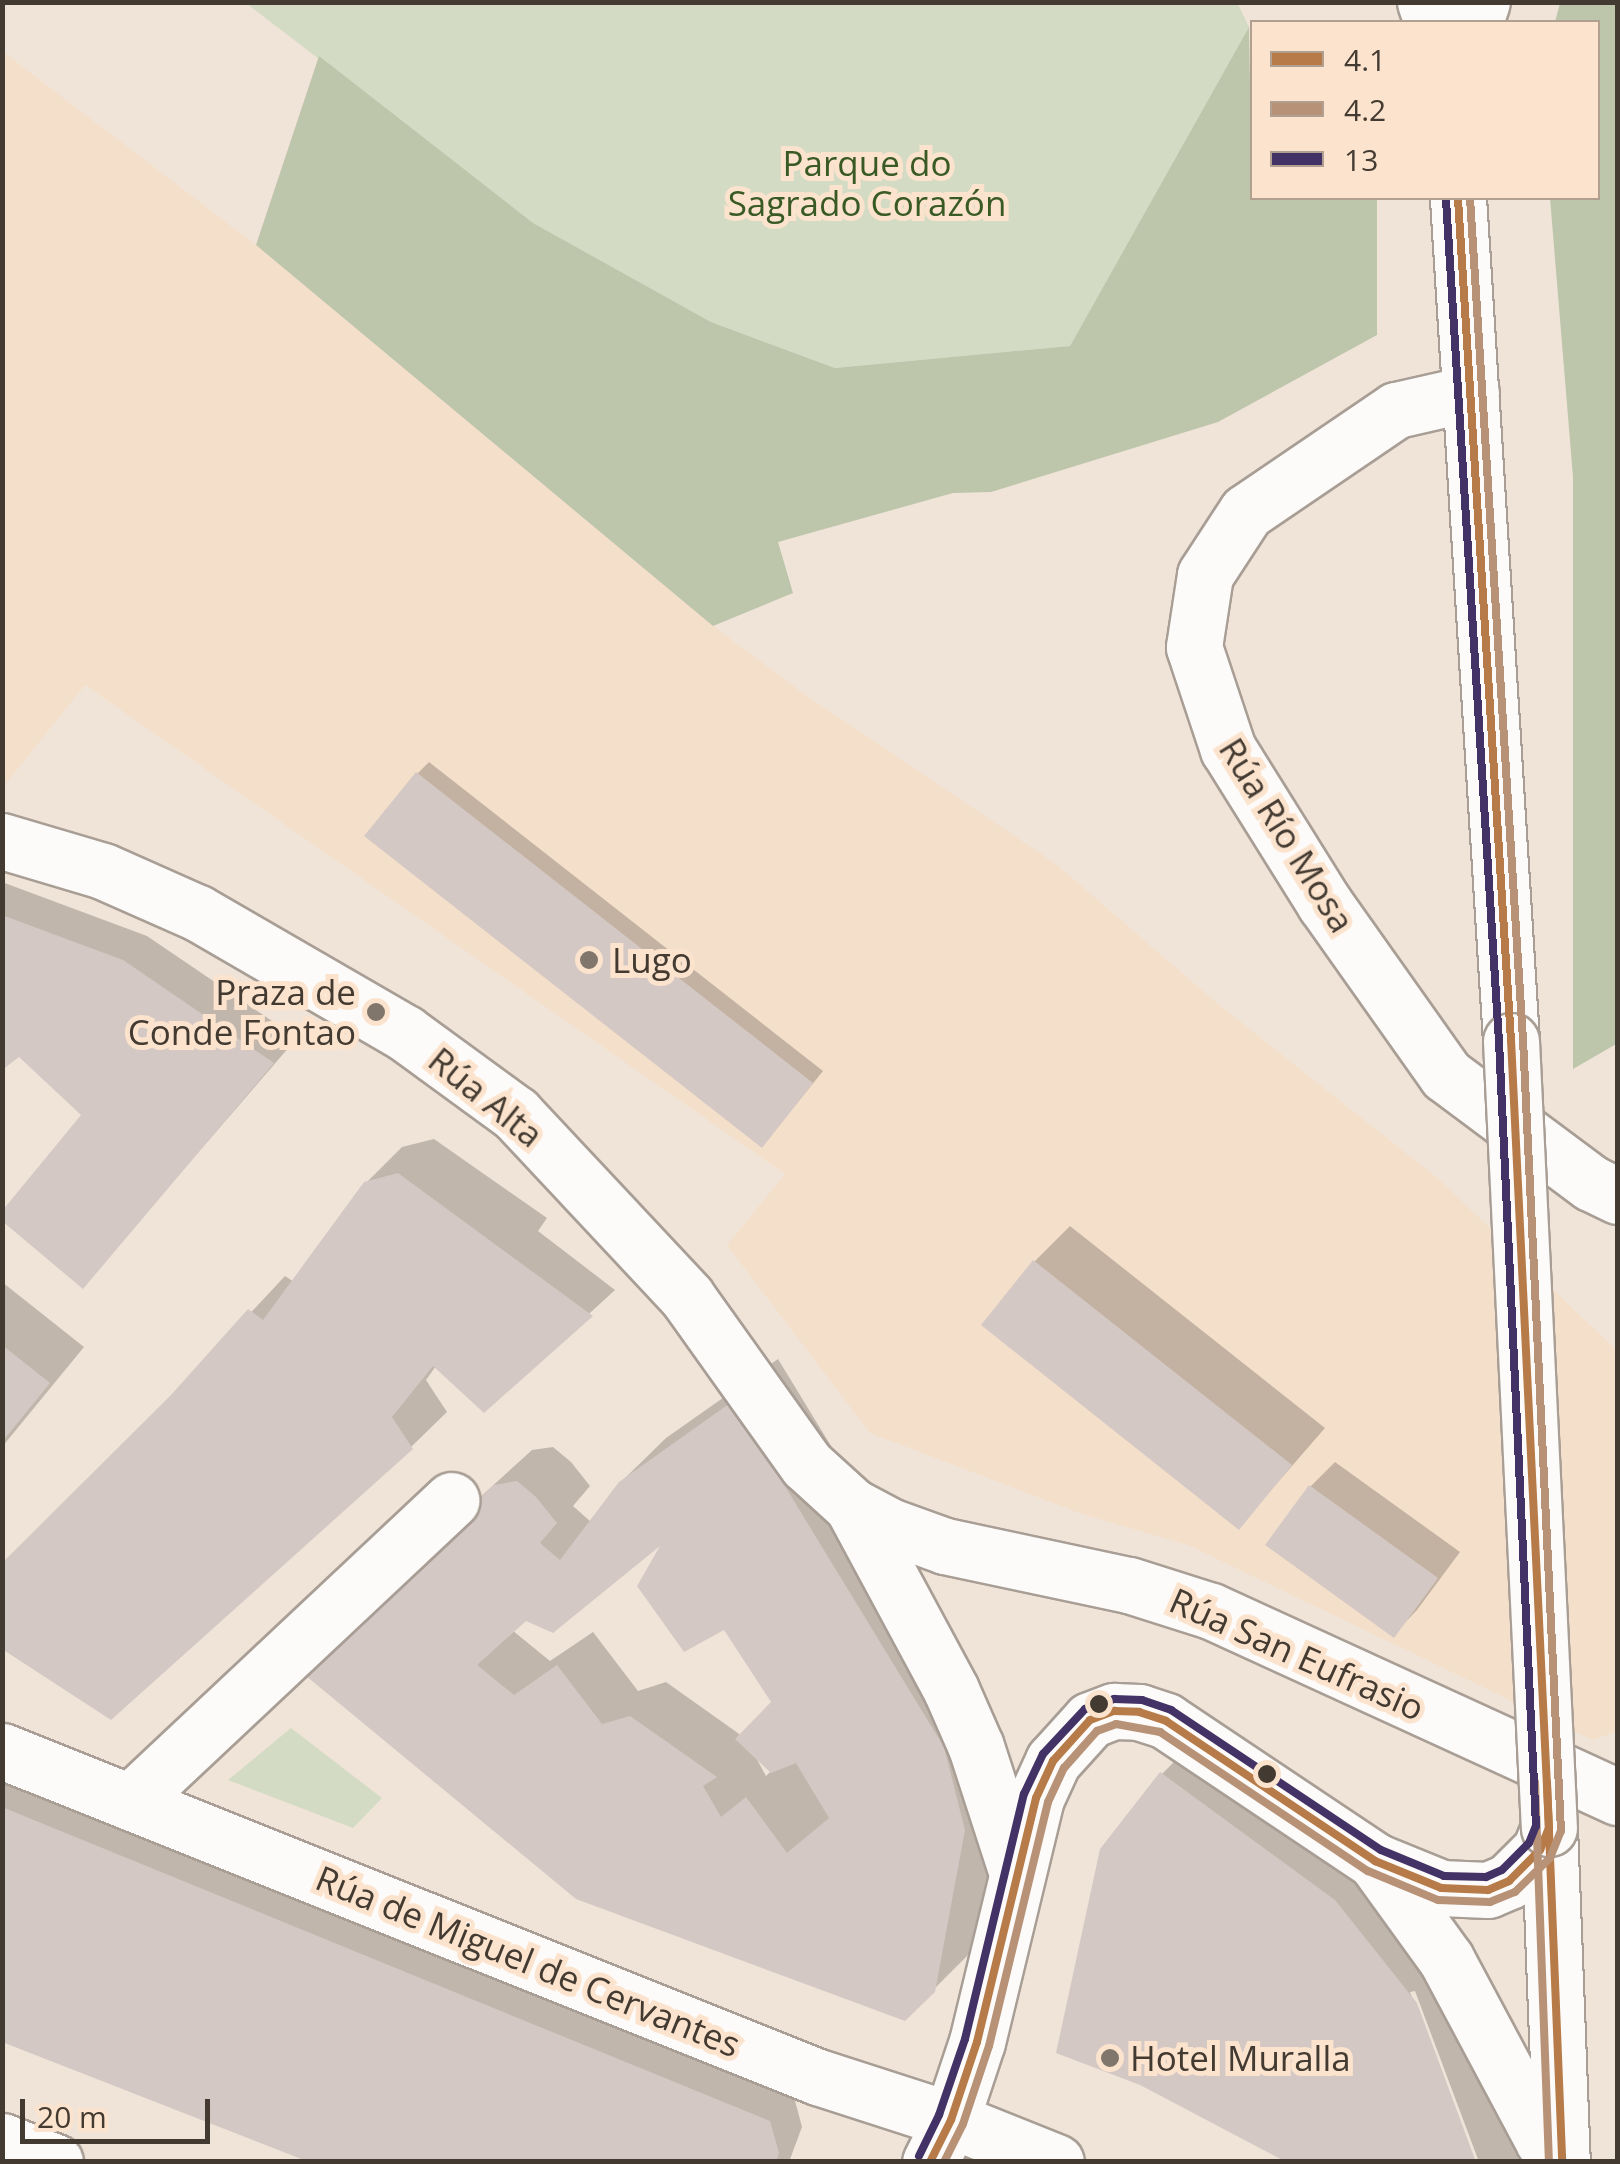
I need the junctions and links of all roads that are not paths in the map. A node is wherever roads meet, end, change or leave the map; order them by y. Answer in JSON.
{"nodes":[{"id":1,"x":1458,"y":200,"type":"edge"},
{"id":2,"x":1471,"y":393,"type":"junction"},
{"id":3,"x":2,"y":841,"type":"edge"},
{"id":4,"x":1618,"y":1196,"type":"edge"},
{"id":5,"x":452,"y":1500,"type":"dead end"},
{"id":6,"x":852,"y":1506,"type":"junction"},
{"id":7,"x":2,"y":1752,"type":"edge"},
{"id":8,"x":1618,"y":1797,"type":"edge"},
{"id":9,"x":130,"y":1802,"type":"junction"},
{"id":10,"x":1548,"y":1828,"type":"junction"},
{"id":11,"x":1375,"y":1861,"type":"junction"},
{"id":12,"x":1017,"y":1874,"type":"junction"},
{"id":13,"x":940,"y":2140,"type":"edge"},
{"id":14,"x":2,"y":2141,"type":"edge"},
{"id":15,"x":55,"y":2162,"type":"edge"},
{"id":16,"x":1056,"y":2162,"type":"edge"},
{"id":17,"x":1561,"y":2162,"type":"edge"}],
"edges":[{"from":1,"to":2,"type":"street"},
{"from":2,"to":4,"type":"street","name":"Rúa Río Mosa"},
{"from":2,"to":10,"type":"street","bridge":true},
{"from":3,"to":6,"type":"street","name":"Rúa Alta"},
{"from":5,"to":9,"type":"street"},
{"from":6,"to":8,"type":"street","name":"Rúa San Eufrasio"},
{"from":6,"to":12,"type":"street"},
{"from":7,"to":9,"type":"street","name":"Rúa de Miguel de Cervantes"},
{"from":9,"to":13,"type":"street","name":"Rúa de Miguel de Cervantes"},
{"from":10,"to":11,"type":"street"},
{"from":10,"to":17,"type":"street"},
{"from":11,"to":12,"type":"street"},
{"from":11,"to":17,"type":"street"},
{"from":12,"to":13,"type":"street"},
{"from":13,"to":16,"type":"street","name":"Rúa de Miguel de Cervantes"},
{"from":14,"to":15,"type":"street"}]}
